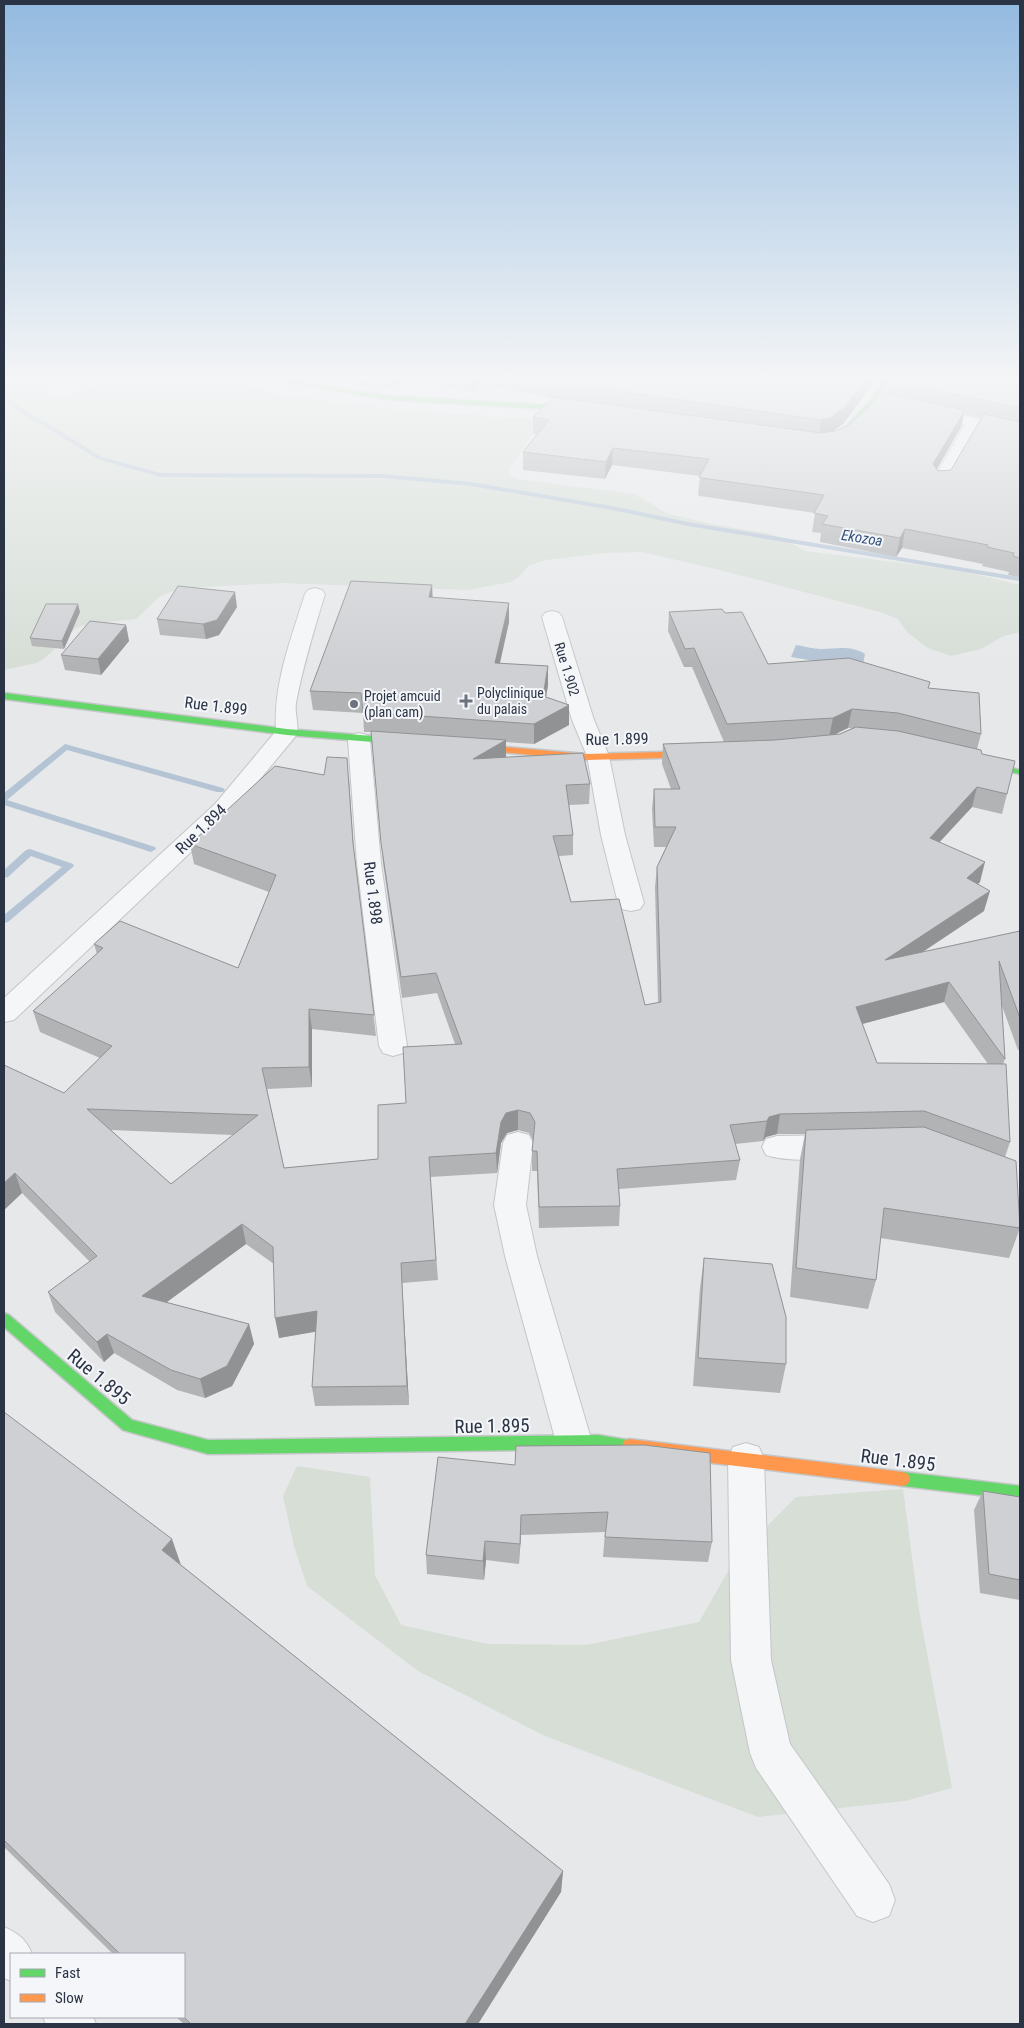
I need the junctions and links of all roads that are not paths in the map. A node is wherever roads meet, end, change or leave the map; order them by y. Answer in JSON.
{"nodes":[{"id":1,"x":945,"y":476,"type":"edge"},
{"id":2,"x":940,"y":484,"type":"edge"},
{"id":3,"x":315,"y":594,"type":"dead end"},
{"id":4,"x":552,"y":617,"type":"dead end"},
{"id":5,"x":4,"y":696,"type":"edge"},
{"id":6,"x":287,"y":732,"type":"junction"},
{"id":7,"x":359,"y":740,"type":"junction"},
{"id":8,"x":417,"y":743,"type":"edge"},
{"id":9,"x":455,"y":746,"type":"edge"},
{"id":10,"x":709,"y":754,"type":"edge"},
{"id":11,"x":598,"y":756,"type":"junction"},
{"id":12,"x":961,"y":758,"type":"edge"},
{"id":13,"x":1018,"y":772,"type":"dead end"},
{"id":14,"x":631,"y":903,"type":"dead end"},
{"id":15,"x":4,"y":1014,"type":"edge"},
{"id":16,"x":393,"y":1046,"type":"dead end"},
{"id":17,"x":518,"y":1143,"type":"dead end"},
{"id":18,"x":871,"y":1145,"type":"edge"},
{"id":19,"x":777,"y":1147,"type":"dead end"},
{"id":20,"x":4,"y":1319,"type":"edge"},
{"id":21,"x":574,"y":1442,"type":"junction"},
{"id":22,"x":746,"y":1459,"type":"junction"},
{"id":23,"x":1020,"y":1493,"type":"edge"},
{"id":24,"x":873,"y":1900,"type":"dead end"}],
"edges":[{"from":1,"to":2,"type":"street"},
{"from":3,"to":6,"type":"street"},
{"from":4,"to":11,"type":"street","name":"Rue 1.902"},
{"from":5,"to":6,"type":"street","name":"Rue 1.899"},
{"from":6,"to":7,"type":"street","name":"Rue 1.899"},
{"from":6,"to":15,"type":"street","name":"Rue 1.894"},
{"from":7,"to":8,"type":"street","name":"Rue 1.899"},
{"from":7,"to":16,"type":"street","name":"Rue 1.898"},
{"from":9,"to":11,"type":"street","name":"Rue 1.899"},
{"from":10,"to":11,"type":"street","name":"Rue 1.899"},
{"from":11,"to":14,"type":"street","name":"Rue 1.902"},
{"from":12,"to":13,"type":"street"},
{"from":17,"to":21,"type":"street"},
{"from":18,"to":19,"type":"street"},
{"from":20,"to":21,"type":"street","name":"Rue 1.895"},
{"from":21,"to":22,"type":"street","name":"Rue 1.895"},
{"from":22,"to":23,"type":"street","name":"Rue 1.895"},
{"from":22,"to":24,"type":"street"}]}
